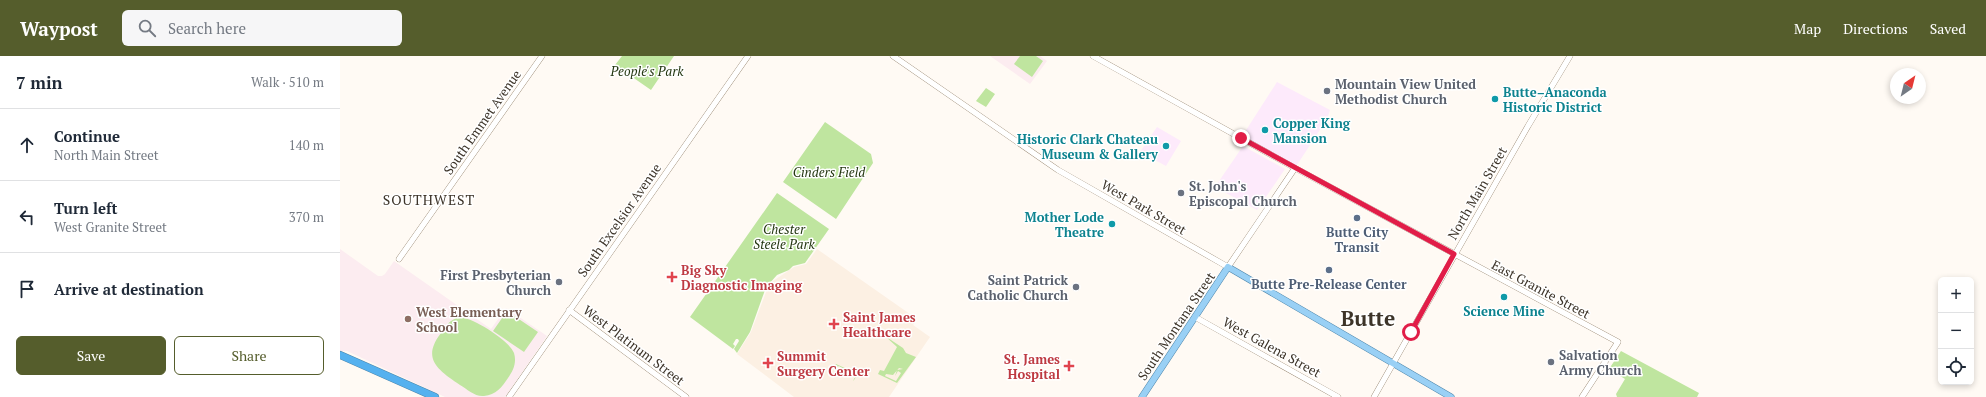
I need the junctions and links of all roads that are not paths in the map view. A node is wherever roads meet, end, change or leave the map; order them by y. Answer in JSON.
{"nodes":[{"id":1,"x":542,"y":56,"type":"edge"},
{"id":2,"x":748,"y":56,"type":"edge"},
{"id":3,"x":893,"y":56,"type":"edge"},
{"id":4,"x":1093,"y":56,"type":"edge"},
{"id":5,"x":1570,"y":56,"type":"edge"},
{"id":6,"x":1295,"y":168,"type":"junction"},
{"id":7,"x":1454,"y":254,"type":"junction"},
{"id":8,"x":399,"y":259,"type":"dead end"},
{"id":9,"x":1228,"y":267,"type":"junction"},
{"id":10,"x":570,"y":310,"type":"junction"},
{"id":11,"x":1195,"y":317,"type":"junction"},
{"id":12,"x":340,"y":355,"type":"edge"},
{"id":13,"x":1394,"y":364,"type":"junction"},
{"id":14,"x":435,"y":397,"type":"edge"},
{"id":15,"x":508,"y":397,"type":"edge"},
{"id":16,"x":686,"y":397,"type":"edge"},
{"id":17,"x":1142,"y":397,"type":"edge"},
{"id":18,"x":1338,"y":397,"type":"edge"},
{"id":19,"x":1374,"y":397,"type":"edge"},
{"id":20,"x":1451,"y":397,"type":"edge"},
{"id":21,"x":1582,"y":397,"type":"edge"}],
"edges":[{"from":1,"to":8,"type":"street","name":"South Emmet Avenue"},
{"from":2,"to":10,"type":"street","name":"South Excelsior Avenue"},
{"from":3,"to":9,"type":"street","name":"West Park Street"},
{"from":4,"to":6,"type":"street","name":"East Granite Street"},
{"from":5,"to":7,"type":"street","name":"North Main Street"},
{"from":6,"to":7,"type":"street","name":"East Granite Street"},
{"from":6,"to":9,"type":"street"},
{"from":7,"to":13,"type":"street","name":"North Main Street"},
{"from":7,"to":21,"type":"street","name":"East Granite Street"},
{"from":9,"to":11,"type":"main road","name":"South Montana Street"},
{"from":9,"to":13,"type":"main road","name":"West Park Street"},
{"from":10,"to":15,"type":"street","name":"South Excelsior Avenue"},
{"from":10,"to":16,"type":"street","name":"West Platinum Street"},
{"from":11,"to":17,"type":"main road","name":"South Montana Street"},
{"from":11,"to":18,"type":"street","name":"West Galena Street"},
{"from":12,"to":14,"type":"highway"},
{"from":13,"to":19,"type":"street","name":"North Main Street"},
{"from":13,"to":20,"type":"main road","name":"West Park Street"}]}
